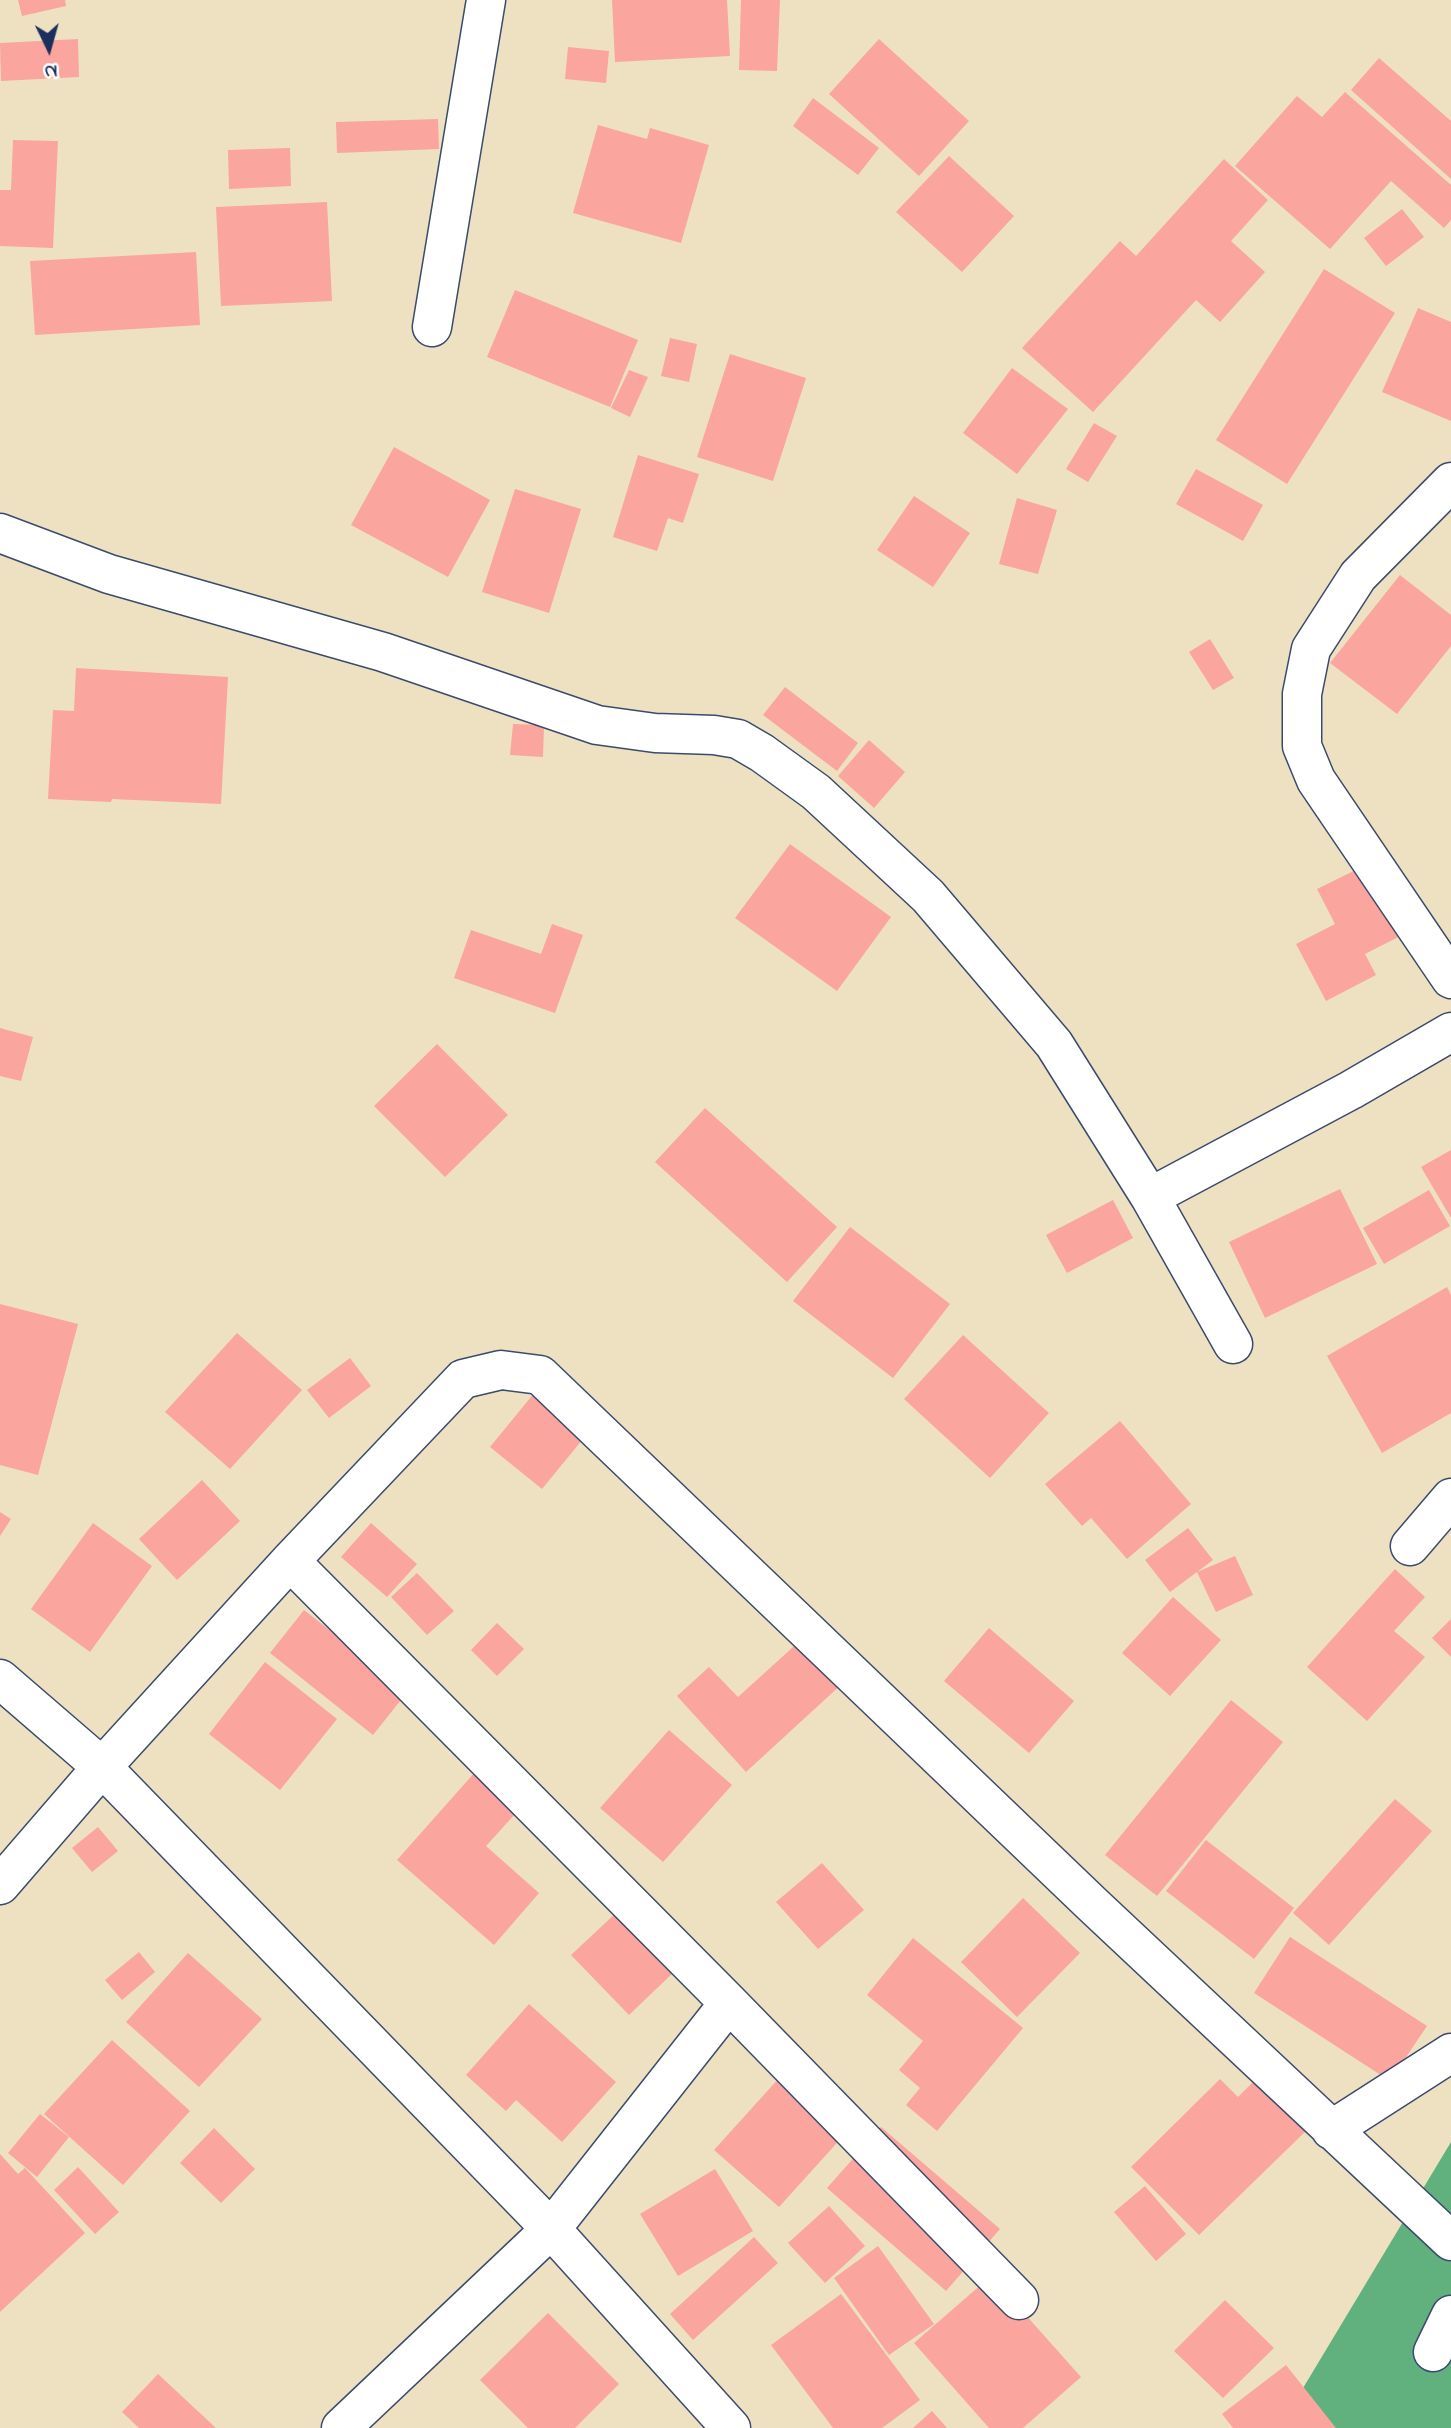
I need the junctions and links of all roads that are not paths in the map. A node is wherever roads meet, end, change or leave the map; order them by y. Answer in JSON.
{"nodes":[{"id":1,"x":486,"y":0,"type":"edge"},
{"id":2,"x":432,"y":327,"type":"dead end"},
{"id":3,"x":1451,"y":482,"type":"edge"},
{"id":4,"x":0,"y":533,"type":"edge"},
{"id":5,"x":1451,"y":979,"type":"edge"},
{"id":6,"x":1451,"y":1032,"type":"edge"},
{"id":7,"x":1150,"y":1197,"type":"junction"},
{"id":8,"x":1233,"y":1344,"type":"dead end"},
{"id":9,"x":1451,"y":1498,"type":"edge"},
{"id":10,"x":1410,"y":1546,"type":"dead end"},
{"id":11,"x":289,"y":1561,"type":"junction"},
{"id":12,"x":0,"y":1679,"type":"edge"},
{"id":13,"x":102,"y":1767,"type":"junction"},
{"id":14,"x":0,"y":1885,"type":"edge"},
{"id":15,"x":729,"y":2003,"type":"junction"},
{"id":16,"x":1451,"y":2053,"type":"edge"},
{"id":17,"x":1331,"y":2130,"type":"junction"},
{"id":18,"x":551,"y":2229,"type":"junction"},
{"id":19,"x":1451,"y":2241,"type":"edge"},
{"id":20,"x":1019,"y":2300,"type":"dead end"},
{"id":21,"x":1451,"y":2315,"type":"edge"},
{"id":22,"x":1433,"y":2353,"type":"dead end"},
{"id":23,"x":341,"y":2428,"type":"edge"},
{"id":24,"x":731,"y":2428,"type":"edge"}],
"edges":[{"from":1,"to":2,"type":"street"},
{"from":3,"to":5,"type":"street"},
{"from":4,"to":7,"type":"street"},
{"from":6,"to":7,"type":"street"},
{"from":7,"to":8,"type":"street"},
{"from":9,"to":10,"type":"street"},
{"from":11,"to":13,"type":"street"},
{"from":11,"to":15,"type":"street"},
{"from":11,"to":17,"type":"street"},
{"from":12,"to":13,"type":"street"},
{"from":13,"to":14,"type":"street"},
{"from":13,"to":18,"type":"street"},
{"from":15,"to":18,"type":"street"},
{"from":15,"to":20,"type":"street"},
{"from":16,"to":17,"type":"street"},
{"from":17,"to":19,"type":"street"},
{"from":18,"to":23,"type":"street"},
{"from":18,"to":24,"type":"street"},
{"from":21,"to":22,"type":"street"}]}
